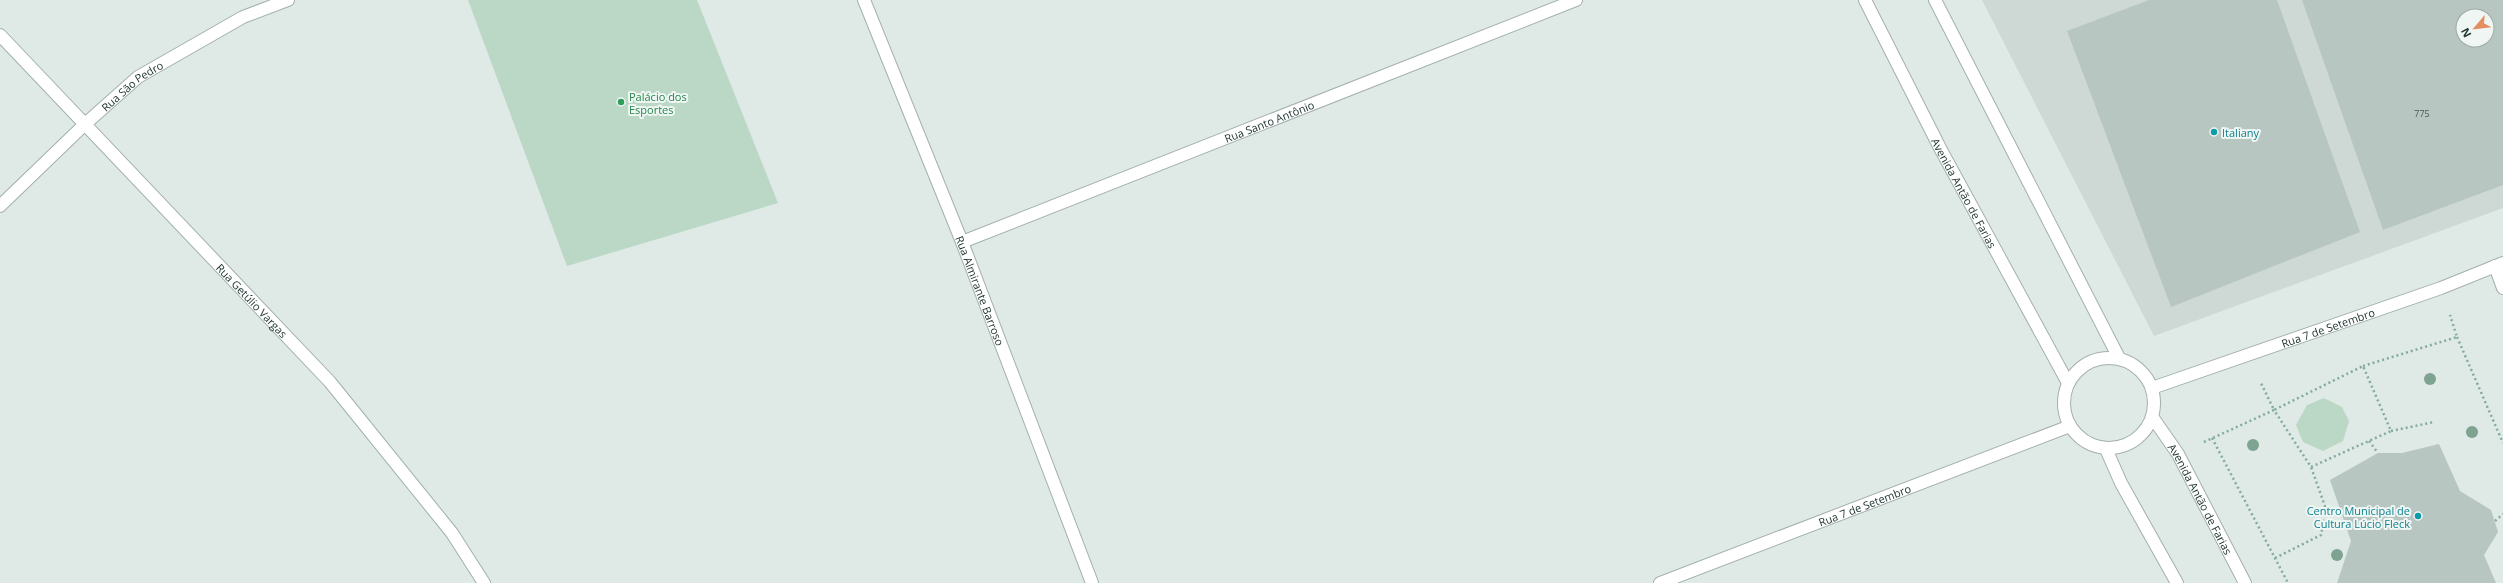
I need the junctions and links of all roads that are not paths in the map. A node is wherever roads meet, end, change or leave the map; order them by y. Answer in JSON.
{"nodes":[{"id":1,"x":288,"y":0,"type":"edge"},
{"id":2,"x":864,"y":0,"type":"edge"},
{"id":3,"x":1576,"y":0,"type":"edge"},
{"id":4,"x":1865,"y":0,"type":"edge"},
{"id":5,"x":1934,"y":0,"type":"edge"},
{"id":6,"x":0,"y":35,"type":"edge"},
{"id":7,"x":84,"y":125,"type":"junction"},
{"id":8,"x":0,"y":206,"type":"edge"},
{"id":9,"x":962,"y":242,"type":"junction"},
{"id":10,"x":2499,"y":264,"type":"edge"},
{"id":11,"x":2503,"y":288,"type":"edge"},
{"id":12,"x":2119,"y":358,"type":"junction"},
{"id":13,"x":2068,"y":383,"type":"junction"},
{"id":14,"x":2152,"y":388,"type":"junction"},
{"id":15,"x":2153,"y":418,"type":"junction"},
{"id":16,"x":2070,"y":426,"type":"junction"},
{"id":17,"x":2106,"y":449,"type":"junction"},
{"id":18,"x":484,"y":583,"type":"edge"},
{"id":19,"x":1092,"y":583,"type":"edge"},
{"id":20,"x":1660,"y":583,"type":"edge"},
{"id":21,"x":2177,"y":583,"type":"edge"},
{"id":22,"x":2245,"y":583,"type":"edge"}],
"edges":[{"from":1,"to":7,"type":"street","name":"Rua São Pedro"},
{"from":2,"to":9,"type":"street","name":"Rua Almirante Barroso"},
{"from":3,"to":9,"type":"street","name":"Rua Santo Antônio"},
{"from":4,"to":13,"type":"street","name":"Avenida Antão de Farias"},
{"from":5,"to":12,"type":"street"},
{"from":6,"to":7,"type":"street","name":"Rua Getúlio Vargas"},
{"from":7,"to":8,"type":"street","name":"Rua São Pedro"},
{"from":7,"to":18,"type":"street","name":"Rua Getúlio Vargas"},
{"from":9,"to":19,"type":"street","name":"Rua Almirante Barroso"},
{"from":10,"to":11,"type":"street"},
{"from":10,"to":14,"type":"street","name":"Rua 7 de Setembro"},
{"from":12,"to":13,"type":"street"},
{"from":12,"to":14,"type":"street"},
{"from":13,"to":16,"type":"street"},
{"from":14,"to":15,"type":"street"},
{"from":15,"to":17,"type":"street"},
{"from":15,"to":22,"type":"street","name":"Avenida Antão de Farias"},
{"from":16,"to":17,"type":"street"},
{"from":16,"to":20,"type":"street","name":"Rua 7 de Setembro"},
{"from":17,"to":21,"type":"street"}]}
